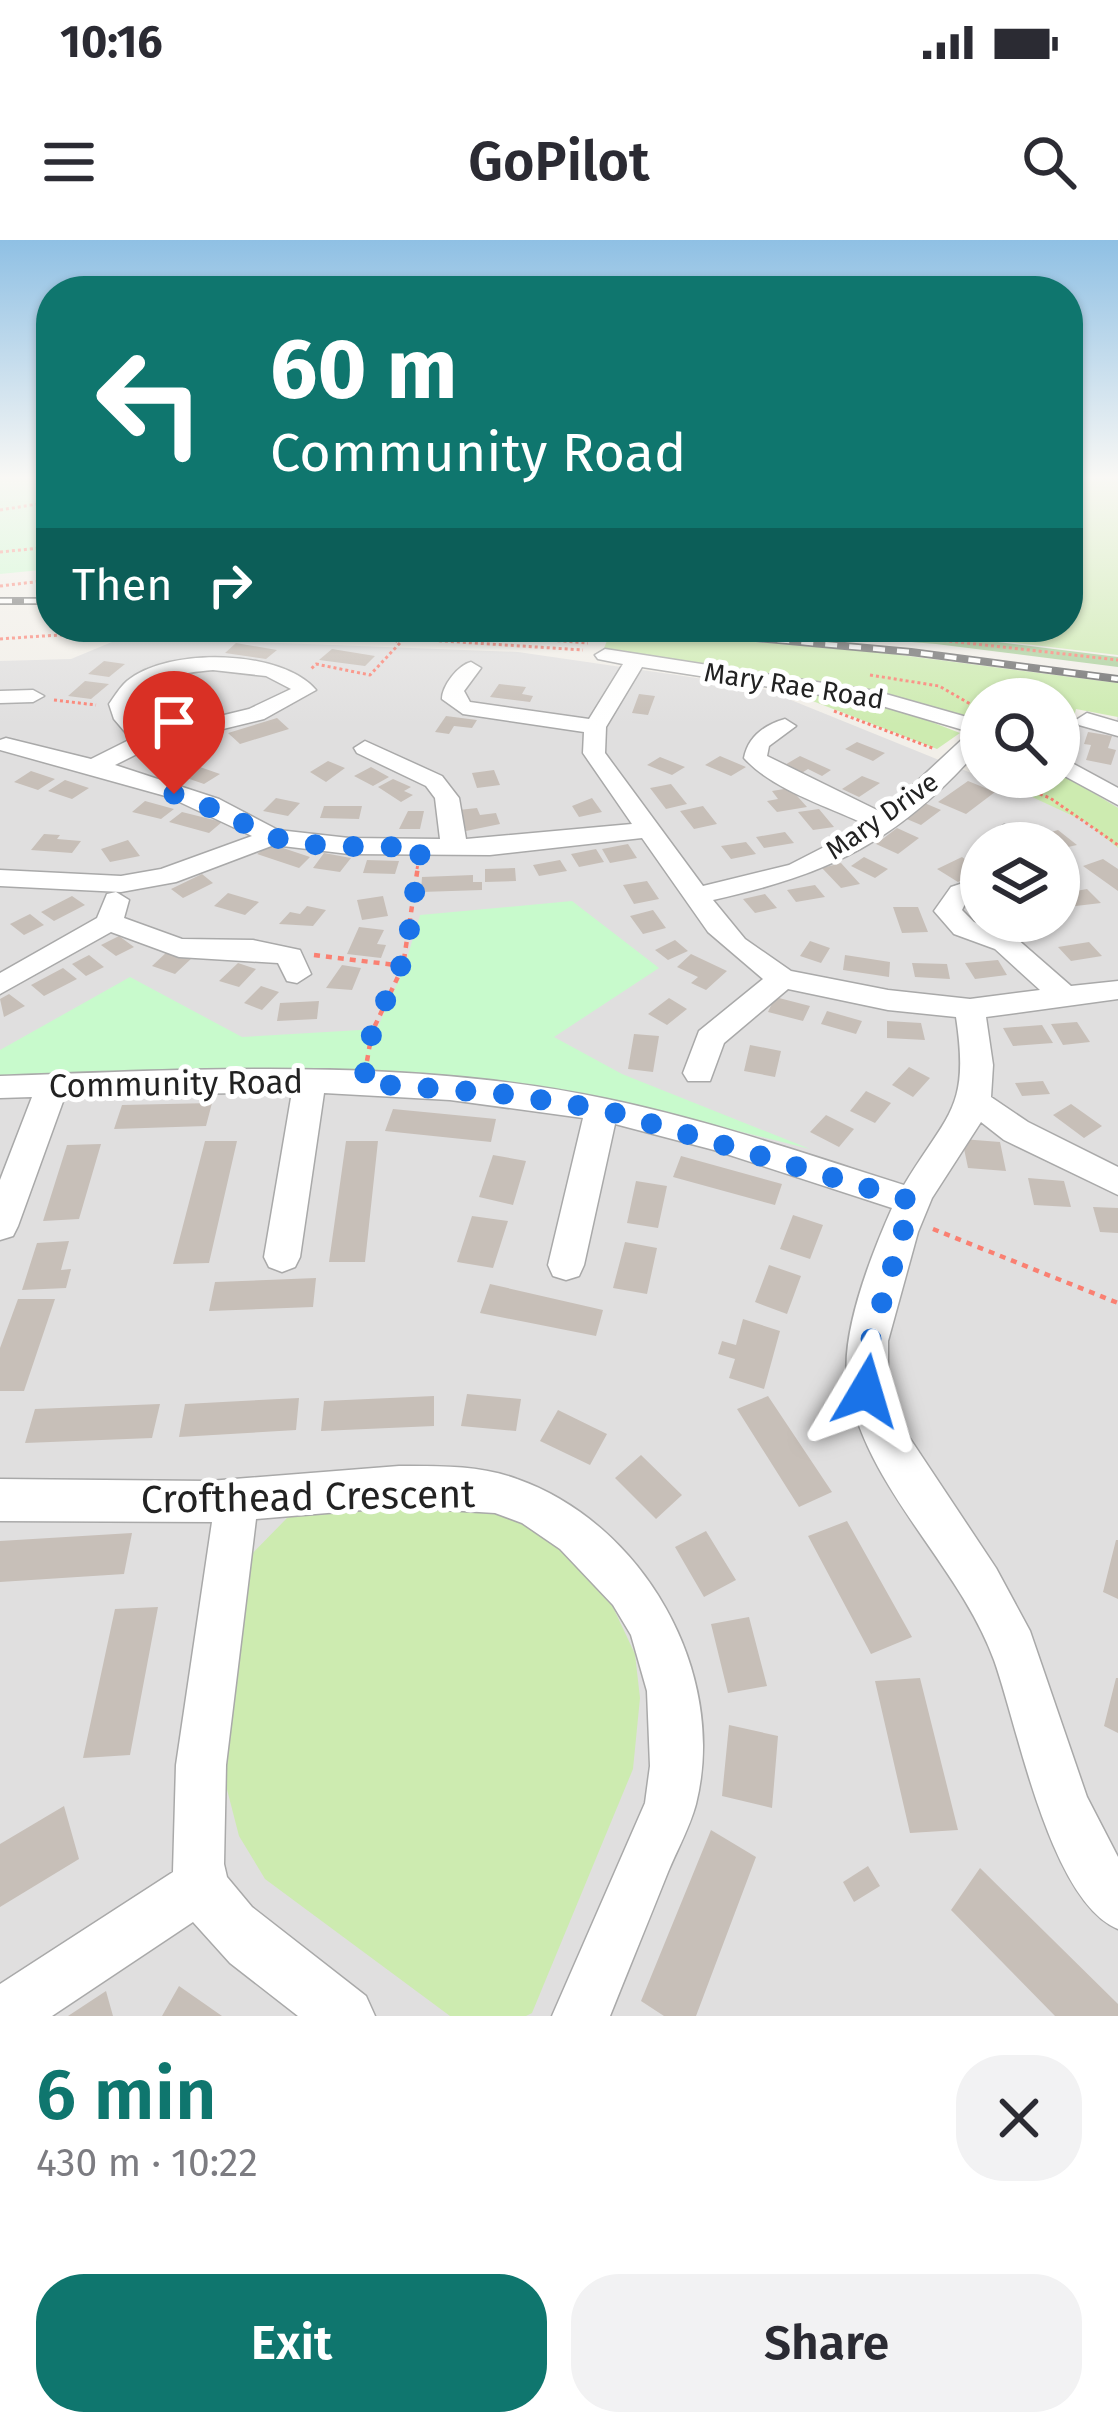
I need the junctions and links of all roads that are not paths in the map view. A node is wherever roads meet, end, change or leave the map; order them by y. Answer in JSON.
{"nodes":[{"id":1,"x":604,"y":653,"type":"road end"},
{"id":2,"x":636,"y":660,"type":"junction"},
{"id":3,"x":471,"y":668,"type":"dead end"},
{"id":4,"x":33,"y":696,"type":"road end"},
{"id":5,"x":1,"y":700,"type":"edge"},
{"id":6,"x":1087,"y":720,"type":"dead end"},
{"id":7,"x":960,"y":724,"type":"edge"},
{"id":8,"x":785,"y":726,"type":"dead end"},
{"id":9,"x":595,"y":727,"type":"junction"},
{"id":10,"x":1118,"y":729,"type":"edge"},
{"id":11,"x":146,"y":741,"type":"junction"},
{"id":12,"x":5,"y":745,"type":"dead end"},
{"id":13,"x":365,"y":748,"type":"dead end"},
{"id":14,"x":960,"y":758,"type":"edge"},
{"id":15,"x":94,"y":766,"type":"junction"},
{"id":16,"x":1080,"y":775,"type":"edge"},
{"id":17,"x":1118,"y":798,"type":"edge"},
{"id":18,"x":883,"y":823,"type":"junction"},
{"id":19,"x":646,"y":830,"type":"junction"},
{"id":20,"x":272,"y":837,"type":"junction"},
{"id":21,"x":454,"y":846,"type":"junction"},
{"id":22,"x":0,"y":878,"type":"edge"},
{"id":23,"x":121,"y":884,"type":"junction"},
{"id":24,"x":960,"y":892,"type":"edge"},
{"id":25,"x":699,"y":895,"type":"junction"},
{"id":26,"x":109,"y":922,"type":"junction"},
{"id":27,"x":960,"y":924,"type":"edge"},
{"id":28,"x":1002,"y":942,"type":"edge"},
{"id":29,"x":293,"y":965,"type":"road end"},
{"id":30,"x":782,"y":979,"type":"junction"},
{"id":31,"x":0,"y":985,"type":"edge"},
{"id":32,"x":1118,"y":990,"type":"edge"},
{"id":33,"x":1067,"y":999,"type":"junction"},
{"id":34,"x":970,"y":1009,"type":"junction"},
{"id":35,"x":699,"y":1073,"type":"dead end"},
{"id":36,"x":310,"y":1081,"type":"junction"},
{"id":37,"x":53,"y":1085,"type":"junction"},
{"id":38,"x":0,"y":1087,"type":"edge"},
{"id":39,"x":974,"y":1102,"type":"junction"},
{"id":40,"x":602,"y":1109,"type":"junction"},
{"id":41,"x":1118,"y":1182,"type":"edge"},
{"id":42,"x":909,"y":1210,"type":"junction"},
{"id":43,"x":0,"y":1226,"type":"edge"},
{"id":44,"x":282,"y":1257,"type":"dead end"},
{"id":45,"x":566,"y":1265,"type":"dead end"},
{"id":46,"x":0,"y":1500,"type":"edge"},
{"id":47,"x":237,"y":1500,"type":"junction"},
{"id":48,"x":200,"y":1886,"type":"junction"},
{"id":49,"x":1118,"y":1902,"type":"edge"},
{"id":50,"x":2,"y":2016,"type":"edge"},
{"id":51,"x":346,"y":2016,"type":"edge"},
{"id":52,"x":581,"y":2016,"type":"edge"}],
"edges":[{"from":1,"to":2,"type":"street","name":"Mary Rae Road"},
{"from":2,"to":7,"type":"street","name":"Mary Rae Road"},
{"from":2,"to":9,"type":"street"},
{"from":3,"to":9,"type":"street"},
{"from":4,"to":5,"type":"street"},
{"from":6,"to":10,"type":"street"},
{"from":8,"to":18,"type":"street"},
{"from":9,"to":19,"type":"street"},
{"from":11,"to":11,"type":"street"},
{"from":11,"to":15,"type":"street"},
{"from":12,"to":15,"type":"street"},
{"from":13,"to":21,"type":"street"},
{"from":14,"to":18,"type":"street","name":"Mary Drive"},
{"from":15,"to":20,"type":"street"},
{"from":16,"to":17,"type":"street"},
{"from":18,"to":25,"type":"street","name":"Mary Drive"},
{"from":19,"to":21,"type":"street"},
{"from":19,"to":25,"type":"street"},
{"from":20,"to":21,"type":"street"},
{"from":20,"to":23,"type":"street"},
{"from":22,"to":23,"type":"street"},
{"from":23,"to":26,"type":"street"},
{"from":24,"to":27,"type":"street"},
{"from":25,"to":30,"type":"street"},
{"from":26,"to":29,"type":"street"},
{"from":26,"to":31,"type":"street"},
{"from":28,"to":33,"type":"street"},
{"from":30,"to":34,"type":"street"},
{"from":30,"to":35,"type":"street"},
{"from":32,"to":33,"type":"street"},
{"from":33,"to":34,"type":"street"},
{"from":34,"to":39,"type":"street"},
{"from":36,"to":37,"type":"street","name":"Community Road"},
{"from":36,"to":40,"type":"street","name":"Community Road"},
{"from":36,"to":44,"type":"street"},
{"from":37,"to":38,"type":"street","name":"Community Road"},
{"from":37,"to":43,"type":"street"},
{"from":39,"to":41,"type":"street"},
{"from":39,"to":42,"type":"street"},
{"from":40,"to":42,"type":"street","name":"Community Road"},
{"from":40,"to":45,"type":"street"},
{"from":42,"to":49,"type":"street"},
{"from":46,"to":47,"type":"street","name":"Crofthead Crescent"},
{"from":47,"to":48,"type":"street"},
{"from":47,"to":52,"type":"street","name":"Crofthead Crescent"},
{"from":48,"to":50,"type":"street"},
{"from":48,"to":51,"type":"street"}]}
